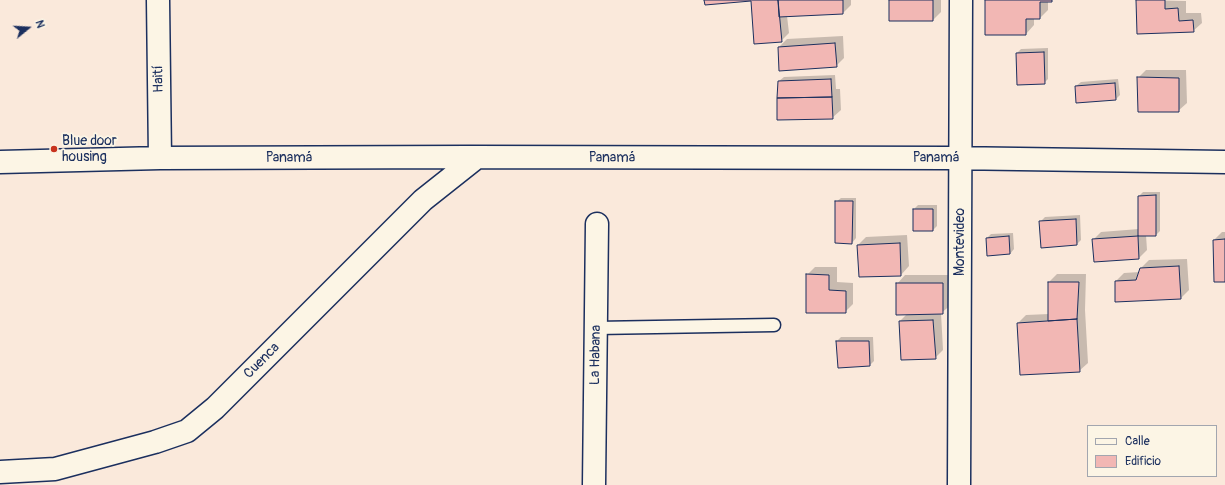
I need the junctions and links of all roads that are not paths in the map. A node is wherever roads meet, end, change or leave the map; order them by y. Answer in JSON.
{"nodes":[{"id":1,"x":158,"y":0,"type":"edge"},
{"id":2,"x":961,"y":0,"type":"edge"},
{"id":3,"x":160,"y":158,"type":"junction"},
{"id":4,"x":476,"y":158,"type":"junction"},
{"id":5,"x":961,"y":158,"type":"junction"},
{"id":6,"x":0,"y":162,"type":"edge"},
{"id":7,"x":1225,"y":162,"type":"edge"},
{"id":8,"x":597,"y":224,"type":"dead end"},
{"id":9,"x":774,"y":325,"type":"dead end"},
{"id":10,"x":596,"y":328,"type":"junction"},
{"id":11,"x":0,"y":472,"type":"edge"},
{"id":12,"x":594,"y":485,"type":"edge"},
{"id":13,"x":959,"y":485,"type":"edge"}],
"edges":[{"from":1,"to":3,"type":"street","name":"Haití"},
{"from":2,"to":5,"type":"street","name":"Montevideo"},
{"from":3,"to":4,"type":"street","name":"Panamá"},
{"from":3,"to":6,"type":"street","name":"Panamá"},
{"from":4,"to":5,"type":"street","name":"Panamá"},
{"from":4,"to":11,"type":"street","name":"Cuenca"},
{"from":5,"to":7,"type":"street","name":"Panamá"},
{"from":5,"to":13,"type":"street","name":"Montevideo"},
{"from":8,"to":10,"type":"street","name":"La Habana"},
{"from":9,"to":10,"type":"lane"},
{"from":10,"to":12,"type":"street","name":"La Habana"}]}
